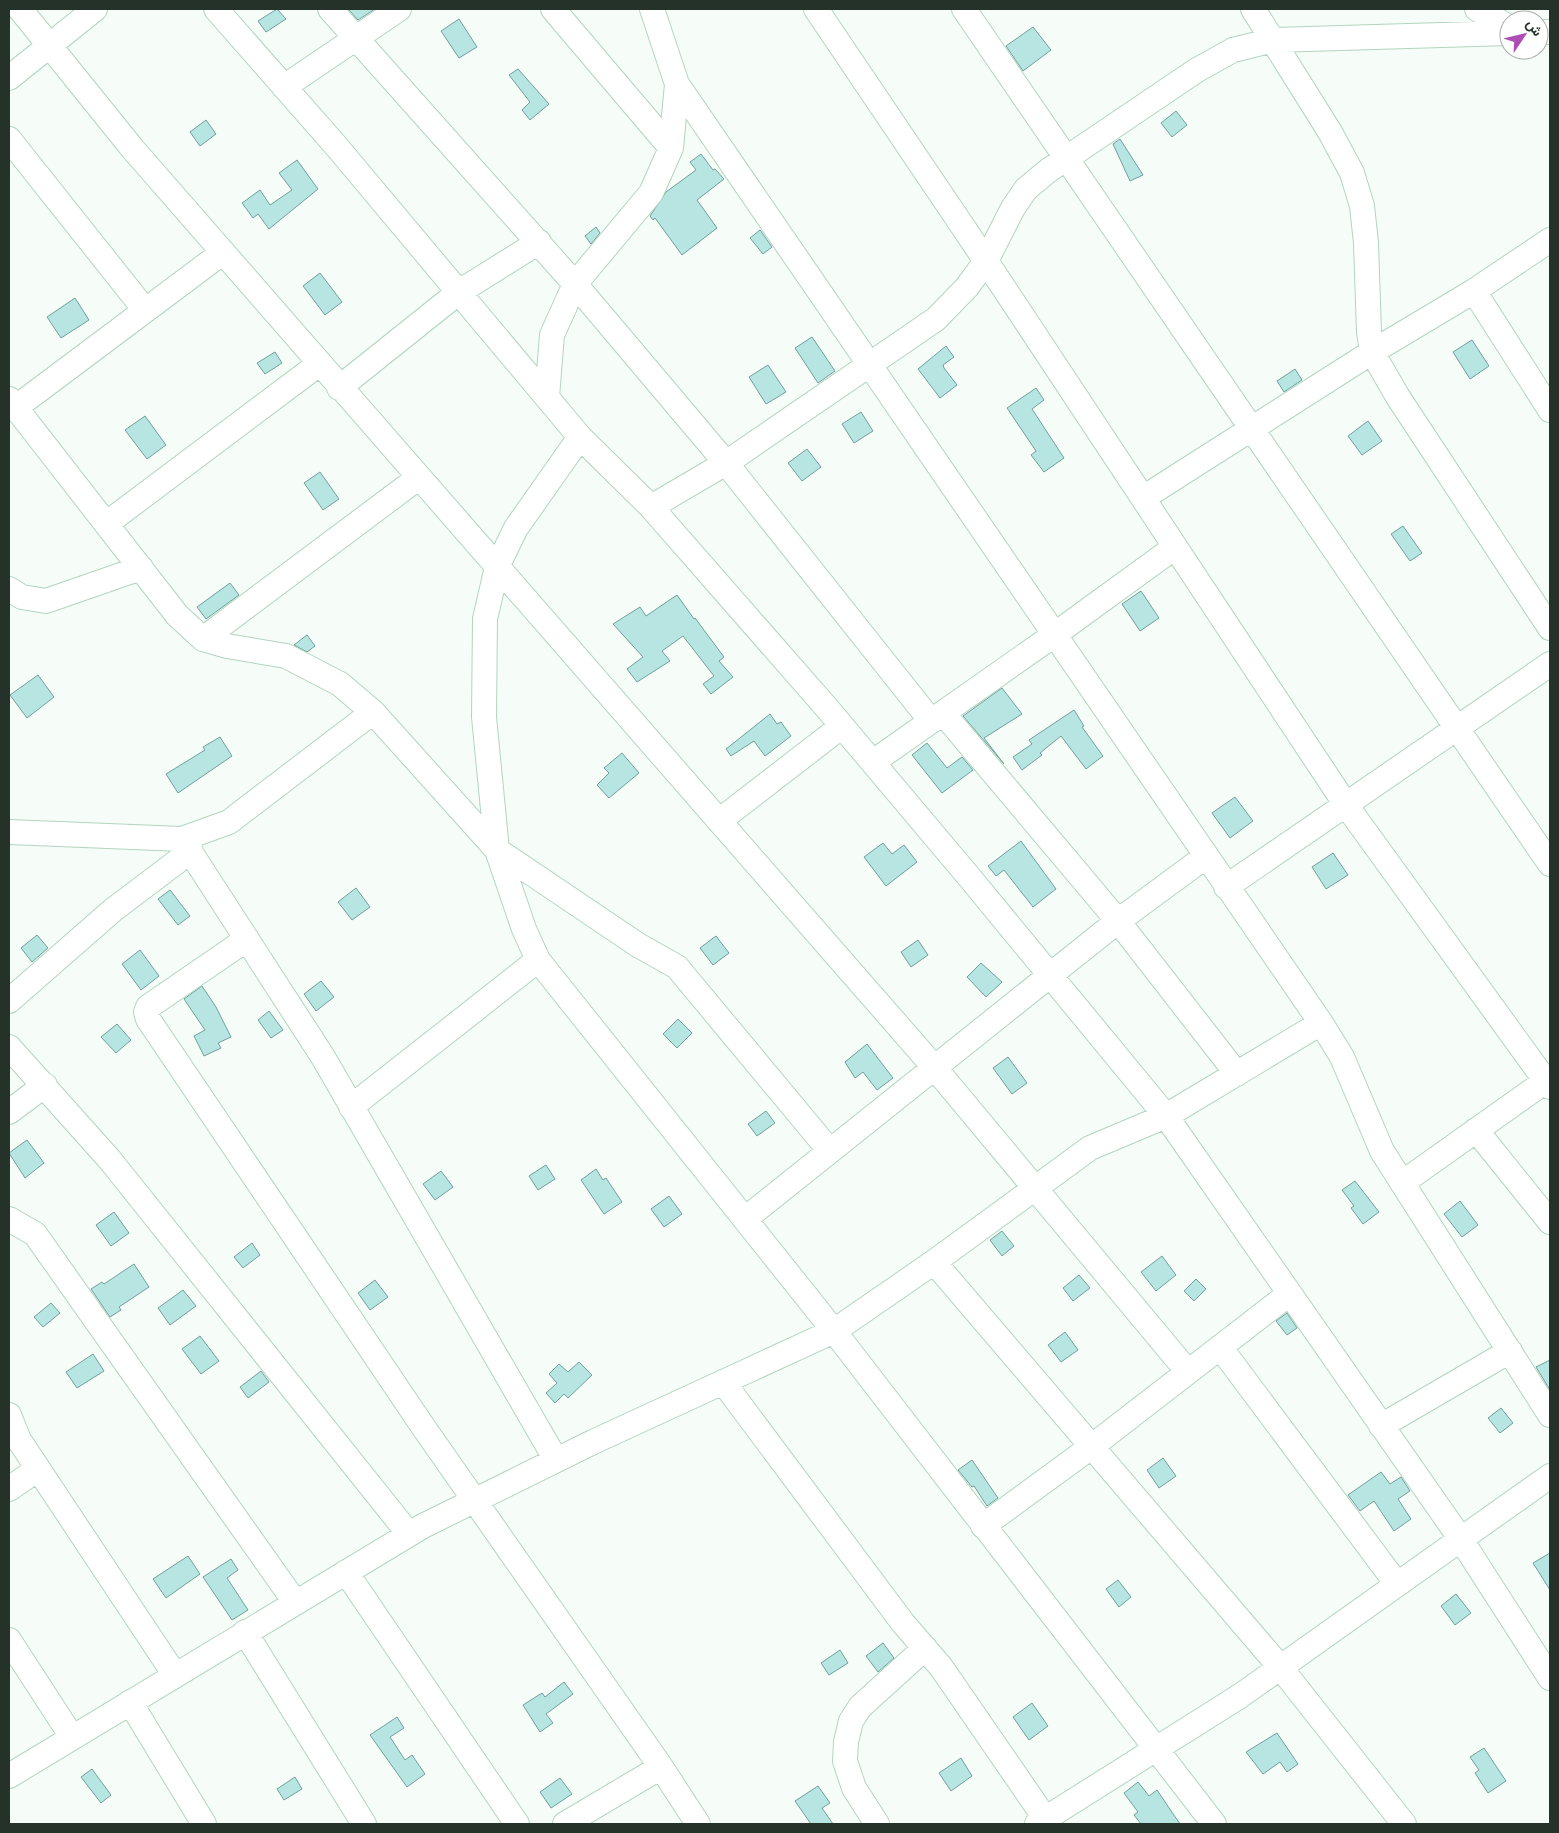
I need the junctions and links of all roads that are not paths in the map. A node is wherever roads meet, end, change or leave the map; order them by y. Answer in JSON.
{"nodes":[{"id":1,"x":20,"y":9,"type":"edge"},
{"id":2,"x":95,"y":9,"type":"edge"},
{"id":3,"x":216,"y":9,"type":"edge"},
{"id":4,"x":330,"y":9,"type":"edge"},
{"id":5,"x":399,"y":9,"type":"edge"},
{"id":6,"x":552,"y":9,"type":"edge"},
{"id":7,"x":652,"y":9,"type":"edge"},
{"id":8,"x":816,"y":9,"type":"edge"},
{"id":9,"x":964,"y":9,"type":"edge"},
{"id":10,"x":1253,"y":9,"type":"edge"},
{"id":11,"x":1477,"y":9,"type":"edge"},
{"id":12,"x":1499,"y":21,"type":"edge"},
{"id":13,"x":1499,"y":33,"type":"edge"},
{"id":14,"x":355,"y":37,"type":"junction"},
{"id":15,"x":1274,"y":40,"type":"junction"},
{"id":16,"x":49,"y":44,"type":"junction"},
{"id":17,"x":9,"y":78,"type":"edge"},
{"id":18,"x":677,"y":84,"type":"junction"},
{"id":19,"x":284,"y":87,"type":"junction"},
{"id":20,"x":9,"y":138,"type":"edge"},
{"id":21,"x":671,"y":148,"type":"junction"},
{"id":22,"x":1065,"y":159,"type":"junction"},
{"id":23,"x":1550,"y":240,"type":"edge"},
{"id":24,"x":539,"y":242,"type":"junction"},
{"id":25,"x":222,"y":253,"type":"junction"},
{"id":26,"x":986,"y":262,"type":"junction"},
{"id":27,"x":575,"y":284,"type":"junction"},
{"id":28,"x":1474,"y":291,"type":"junction"},
{"id":29,"x":459,"y":292,"type":"junction"},
{"id":30,"x":145,"y":310,"type":"junction"},
{"id":31,"x":1372,"y":352,"type":"junction"},
{"id":32,"x":319,"y":364,"type":"junction"},
{"id":33,"x":868,"y":364,"type":"junction"},
{"id":34,"x":340,"y":388,"type":"junction"},
{"id":35,"x":547,"y":397,"type":"junction"},
{"id":36,"x":12,"y":403,"type":"edge"},
{"id":37,"x":1550,"y":410,"type":"edge"},
{"id":38,"x":1253,"y":429,"type":"junction"},
{"id":39,"x":580,"y":436,"type":"junction"},
{"id":40,"x":726,"y":463,"type":"junction"},
{"id":41,"x":418,"y":478,"type":"junction"},
{"id":42,"x":1143,"y":498,"type":"junction"},
{"id":43,"x":650,"y":507,"type":"junction"},
{"id":44,"x":106,"y":524,"type":"junction"},
{"id":45,"x":1175,"y":547,"type":"junction"},
{"id":46,"x":497,"y":567,"type":"junction"},
{"id":47,"x":141,"y":568,"type":"junction"},
{"id":48,"x":9,"y":589,"type":"edge"},
{"id":49,"x":1550,"y":628,"type":"edge"},
{"id":50,"x":1054,"y":635,"type":"junction"},
{"id":51,"x":203,"y":639,"type":"junction"},
{"id":52,"x":1550,"y":664,"type":"edge"},
{"id":53,"x":373,"y":712,"type":"junction"},
{"id":54,"x":937,"y":717,"type":"junction"},
{"id":55,"x":842,"y":726,"type":"junction"},
{"id":56,"x":1458,"y":727,"type":"junction"},
{"id":57,"x":873,"y":762,"type":"junction"},
{"id":58,"x":1346,"y":805,"type":"junction"},
{"id":59,"x":719,"y":821,"type":"junction"},
{"id":60,"x":9,"y":832,"type":"edge"},
{"id":61,"x":187,"y":845,"type":"junction"},
{"id":62,"x":497,"y":850,"type":"junction"},
{"id":63,"x":1205,"y":857,"type":"junction"},
{"id":64,"x":1550,"y":864,"type":"edge"},
{"id":65,"x":1226,"y":887,"type":"junction"},
{"id":66,"x":1118,"y":921,"type":"junction"},
{"id":67,"x":247,"y":939,"type":"junction"},
{"id":68,"x":538,"y":960,"type":"junction"},
{"id":69,"x":1050,"y":974,"type":"junction"},
{"id":70,"x":9,"y":1001,"type":"edge"},
{"id":71,"x":1321,"y":1023,"type":"junction"},
{"id":72,"x":9,"y":1047,"type":"edge"},
{"id":73,"x":934,"y":1067,"type":"junction"},
{"id":74,"x":1237,"y":1074,"type":"junction"},
{"id":75,"x":1549,"y":1082,"type":"edge"},
{"id":76,"x":45,"y":1085,"type":"junction"},
{"id":77,"x":351,"y":1107,"type":"junction"},
{"id":78,"x":9,"y":1112,"type":"edge"},
{"id":79,"x":1166,"y":1116,"type":"junction"},
{"id":80,"x":1476,"y":1130,"type":"junction"},
{"id":81,"x":830,"y":1151,"type":"junction"},
{"id":82,"x":1402,"y":1183,"type":"junction"},
{"id":83,"x":1037,"y":1188,"type":"junction"},
{"id":84,"x":9,"y":1218,"type":"edge"},
{"id":85,"x":745,"y":1219,"type":"junction"},
{"id":86,"x":1550,"y":1222,"type":"edge"},
{"id":87,"x":934,"y":1262,"type":"junction"},
{"id":88,"x":1289,"y":1294,"type":"junction"},
{"id":89,"x":834,"y":1331,"type":"junction"},
{"id":90,"x":1220,"y":1347,"type":"junction"},
{"id":91,"x":1510,"y":1352,"type":"junction"},
{"id":92,"x":1188,"y":1372,"type":"junction"},
{"id":93,"x":723,"y":1382,"type":"junction"},
{"id":94,"x":9,"y":1415,"type":"edge"},
{"id":95,"x":1550,"y":1415,"type":"edge"},
{"id":96,"x":1381,"y":1426,"type":"junction"},
{"id":97,"x":1091,"y":1446,"type":"junction"},
{"id":98,"x":556,"y":1460,"type":"junction"},
{"id":99,"x":38,"y":1469,"type":"junction"},
{"id":100,"x":1550,"y":1476,"type":"edge"},
{"id":101,"x":9,"y":1489,"type":"edge"},
{"id":102,"x":474,"y":1500,"type":"junction"},
{"id":103,"x":983,"y":1526,"type":"junction"},
{"id":104,"x":409,"y":1534,"type":"junction"},
{"id":105,"x":1460,"y":1538,"type":"junction"},
{"id":106,"x":346,"y":1572,"type":"junction"},
{"id":107,"x":1397,"y":1584,"type":"junction"},
{"id":108,"x":295,"y":1602,"type":"junction"},
{"id":109,"x":245,"y":1632,"type":"junction"},
{"id":110,"x":9,"y":1640,"type":"edge"},
{"id":111,"x":925,"y":1648,"type":"junction"},
{"id":112,"x":1280,"y":1667,"type":"junction"},
{"id":113,"x":175,"y":1675,"type":"junction"},
{"id":114,"x":1550,"y":1678,"type":"edge"},
{"id":115,"x":130,"y":1702,"type":"junction"},
{"id":116,"x":72,"y":1737,"type":"junction"},
{"id":117,"x":1155,"y":1750,"type":"junction"},
{"id":118,"x":661,"y":1767,"type":"junction"},
{"id":119,"x":9,"y":1776,"type":"edge"},
{"id":120,"x":1044,"y":1822,"type":"edge"},
{"id":121,"x":204,"y":1824,"type":"edge"},
{"id":122,"x":364,"y":1824,"type":"edge"},
{"id":123,"x":517,"y":1824,"type":"edge"},
{"id":124,"x":565,"y":1824,"type":"edge"},
{"id":125,"x":698,"y":1824,"type":"edge"},
{"id":126,"x":877,"y":1824,"type":"edge"},
{"id":127,"x":1214,"y":1824,"type":"edge"},
{"id":128,"x":1404,"y":1824,"type":"edge"}],
"edges":[{"from":1,"to":16,"type":"street"},
{"from":2,"to":16,"type":"street"},
{"from":3,"to":19,"type":"street"},
{"from":4,"to":14,"type":"street"},
{"from":5,"to":14,"type":"street"},
{"from":6,"to":21,"type":"street"},
{"from":7,"to":18,"type":"street"},
{"from":8,"to":26,"type":"street"},
{"from":9,"to":22,"type":"street"},
{"from":10,"to":15,"type":"street"},
{"from":11,"to":12,"type":"street"},
{"from":13,"to":15,"type":"street"},
{"from":14,"to":19,"type":"street"},
{"from":14,"to":24,"type":"street"},
{"from":15,"to":22,"type":"street"},
{"from":15,"to":31,"type":"street"},
{"from":16,"to":17,"type":"street"},
{"from":16,"to":25,"type":"street"},
{"from":18,"to":21,"type":"street"},
{"from":18,"to":33,"type":"street"},
{"from":19,"to":29,"type":"street"},
{"from":20,"to":30,"type":"street"},
{"from":21,"to":27,"type":"street"},
{"from":22,"to":26,"type":"street"},
{"from":22,"to":38,"type":"street"},
{"from":23,"to":28,"type":"street"},
{"from":24,"to":27,"type":"street"},
{"from":24,"to":29,"type":"street"},
{"from":25,"to":30,"type":"street"},
{"from":25,"to":32,"type":"street"},
{"from":26,"to":33,"type":"street"},
{"from":26,"to":42,"type":"street"},
{"from":27,"to":35,"type":"street"},
{"from":27,"to":40,"type":"street"},
{"from":28,"to":31,"type":"street"},
{"from":28,"to":37,"type":"street"},
{"from":29,"to":34,"type":"street"},
{"from":29,"to":35,"type":"street"},
{"from":30,"to":36,"type":"street"},
{"from":31,"to":38,"type":"street"},
{"from":31,"to":49,"type":"street"},
{"from":32,"to":34,"type":"street"},
{"from":32,"to":44,"type":"street"},
{"from":33,"to":40,"type":"street"},
{"from":33,"to":50,"type":"street"},
{"from":34,"to":41,"type":"street"},
{"from":35,"to":39,"type":"street"},
{"from":36,"to":44,"type":"street"},
{"from":38,"to":42,"type":"street"},
{"from":38,"to":56,"type":"street"},
{"from":39,"to":43,"type":"street"},
{"from":39,"to":46,"type":"street"},
{"from":40,"to":43,"type":"street"},
{"from":40,"to":54,"type":"street"},
{"from":41,"to":46,"type":"street"},
{"from":41,"to":51,"type":"street"},
{"from":42,"to":45,"type":"street"},
{"from":43,"to":55,"type":"street"},
{"from":44,"to":47,"type":"street"},
{"from":45,"to":50,"type":"street"},
{"from":45,"to":58,"type":"street"},
{"from":46,"to":59,"type":"street"},
{"from":46,"to":62,"type":"street"},
{"from":47,"to":48,"type":"street"},
{"from":47,"to":51,"type":"street"},
{"from":50,"to":54,"type":"street"},
{"from":50,"to":63,"type":"street"},
{"from":51,"to":53,"type":"street"},
{"from":52,"to":56,"type":"street"},
{"from":53,"to":61,"type":"street"},
{"from":53,"to":62,"type":"street"},
{"from":54,"to":57,"type":"street"},
{"from":54,"to":66,"type":"street"},
{"from":55,"to":57,"type":"street"},
{"from":55,"to":59,"type":"street"},
{"from":56,"to":58,"type":"street"},
{"from":56,"to":64,"type":"street"},
{"from":57,"to":69,"type":"street"},
{"from":58,"to":65,"type":"street"},
{"from":58,"to":75,"type":"street"},
{"from":59,"to":73,"type":"street"},
{"from":60,"to":61,"type":"street"},
{"from":61,"to":67,"type":"street"},
{"from":61,"to":70,"type":"street"},
{"from":62,"to":68,"type":"street"},
{"from":62,"to":81,"type":"street"},
{"from":63,"to":65,"type":"street"},
{"from":63,"to":66,"type":"street"},
{"from":65,"to":71,"type":"street"},
{"from":66,"to":69,"type":"street"},
{"from":66,"to":74,"type":"street"},
{"from":67,"to":77,"type":"street"},
{"from":67,"to":102,"type":"street"},
{"from":68,"to":77,"type":"street"},
{"from":68,"to":85,"type":"street"},
{"from":69,"to":73,"type":"street"},
{"from":69,"to":79,"type":"street"},
{"from":71,"to":74,"type":"street"},
{"from":71,"to":82,"type":"street"},
{"from":72,"to":76,"type":"street"},
{"from":73,"to":81,"type":"street"},
{"from":73,"to":83,"type":"street"},
{"from":74,"to":79,"type":"street"},
{"from":75,"to":80,"type":"street"},
{"from":76,"to":78,"type":"street"},
{"from":76,"to":104,"type":"street"},
{"from":77,"to":98,"type":"street"},
{"from":79,"to":83,"type":"street"},
{"from":79,"to":88,"type":"street"},
{"from":80,"to":82,"type":"street"},
{"from":80,"to":86,"type":"street"},
{"from":81,"to":85,"type":"street"},
{"from":82,"to":91,"type":"street"},
{"from":83,"to":87,"type":"street"},
{"from":83,"to":92,"type":"street"},
{"from":84,"to":108,"type":"street"},
{"from":85,"to":89,"type":"street"},
{"from":87,"to":89,"type":"street"},
{"from":87,"to":97,"type":"street"},
{"from":88,"to":90,"type":"street"},
{"from":88,"to":96,"type":"street"},
{"from":89,"to":93,"type":"street"},
{"from":89,"to":103,"type":"street"},
{"from":90,"to":92,"type":"street"},
{"from":90,"to":107,"type":"street"},
{"from":91,"to":95,"type":"street"},
{"from":91,"to":96,"type":"street"},
{"from":92,"to":97,"type":"street"},
{"from":93,"to":98,"type":"street"},
{"from":93,"to":111,"type":"street"},
{"from":94,"to":99,"type":"street"},
{"from":96,"to":105,"type":"street"},
{"from":97,"to":103,"type":"street"},
{"from":97,"to":112,"type":"street"},
{"from":98,"to":102,"type":"street"},
{"from":99,"to":101,"type":"street"},
{"from":99,"to":113,"type":"street"},
{"from":100,"to":105,"type":"street"},
{"from":102,"to":104,"type":"street"},
{"from":102,"to":118,"type":"street"},
{"from":103,"to":117,"type":"street"},
{"from":104,"to":106,"type":"street"},
{"from":105,"to":107,"type":"street"},
{"from":105,"to":114,"type":"street"},
{"from":106,"to":108,"type":"street"},
{"from":106,"to":123,"type":"street"},
{"from":107,"to":112,"type":"street"},
{"from":108,"to":109,"type":"street"},
{"from":109,"to":113,"type":"street"},
{"from":109,"to":122,"type":"street"},
{"from":110,"to":116,"type":"street"},
{"from":111,"to":120,"type":"street"},
{"from":111,"to":126,"type":"street"},
{"from":112,"to":117,"type":"street"},
{"from":112,"to":128,"type":"street"},
{"from":113,"to":115,"type":"street"},
{"from":115,"to":116,"type":"street"},
{"from":115,"to":121,"type":"street"},
{"from":116,"to":119,"type":"street"},
{"from":117,"to":120,"type":"street"},
{"from":117,"to":127,"type":"street"},
{"from":118,"to":124,"type":"street"},
{"from":118,"to":125,"type":"street"}]}
